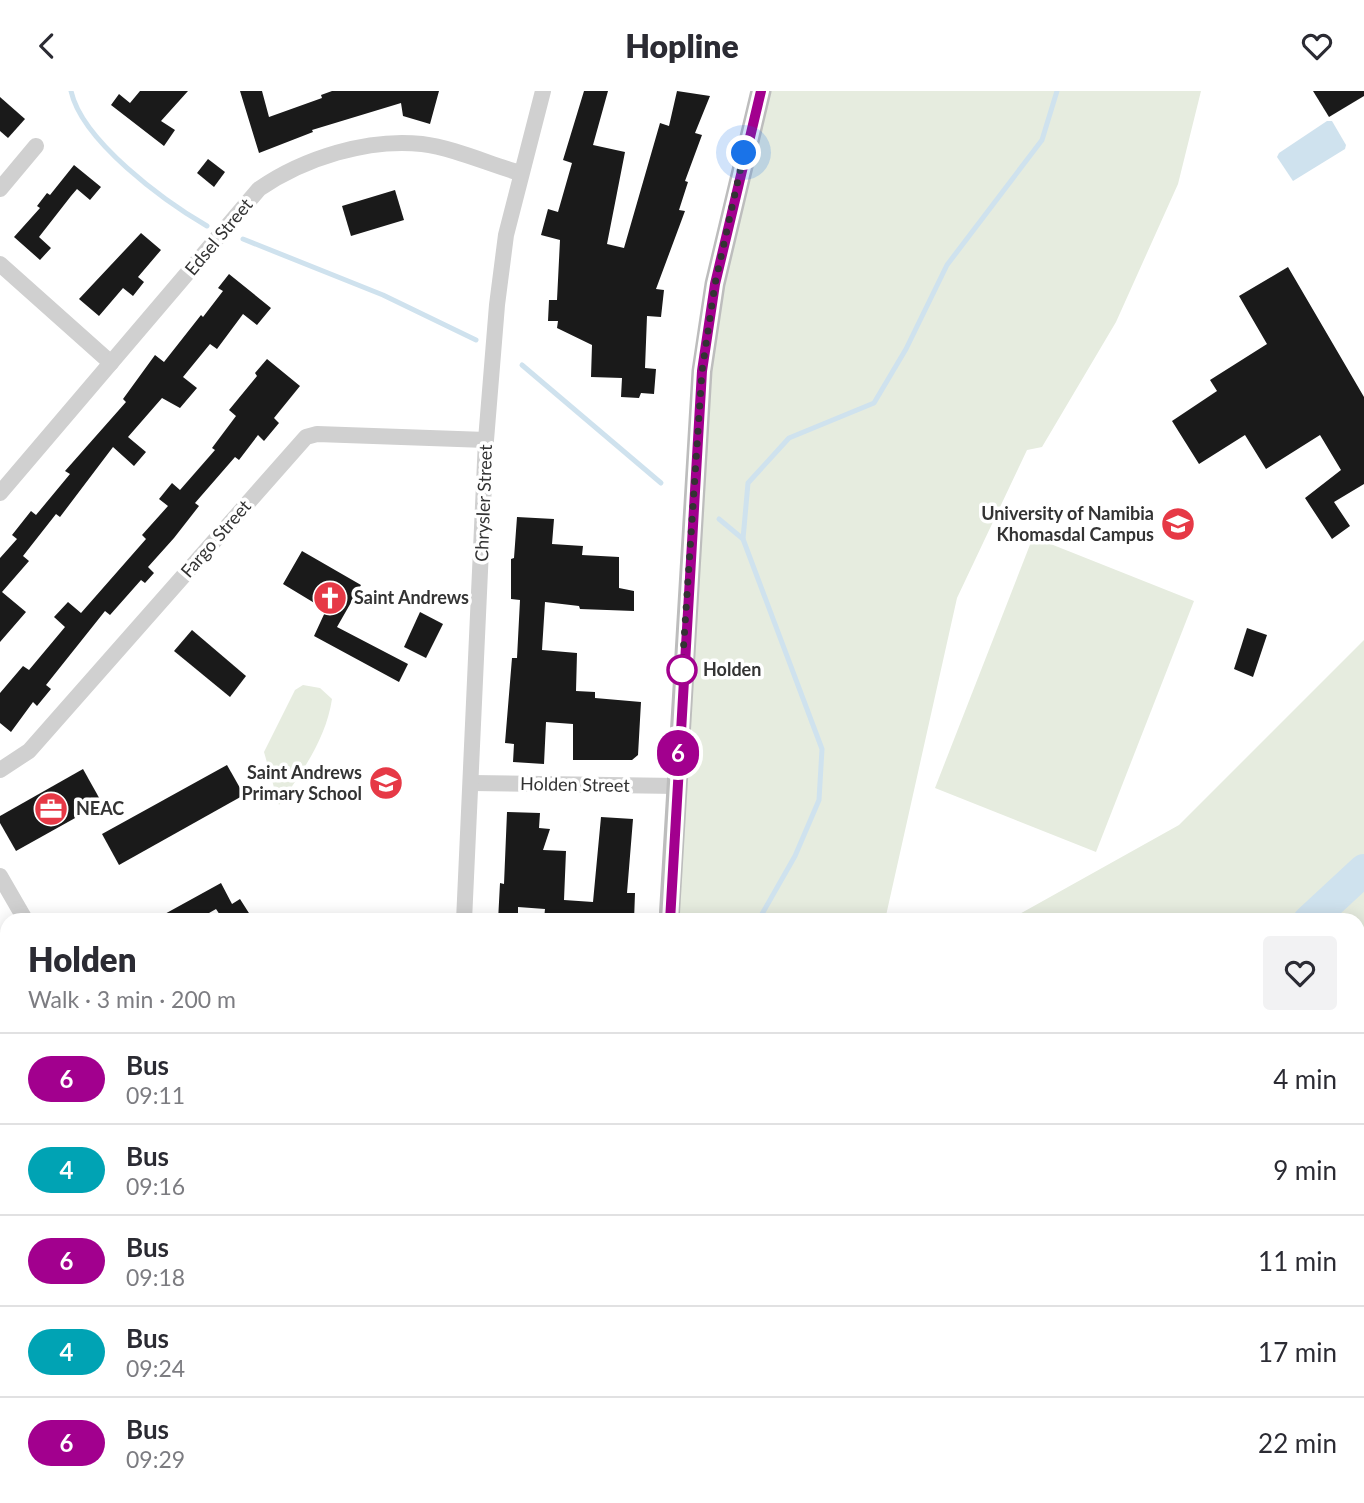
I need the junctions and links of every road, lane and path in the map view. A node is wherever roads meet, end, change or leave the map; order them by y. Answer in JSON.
{"nodes":[{"id":1,"x":543,"y":91,"type":"edge"},
{"id":2,"x":761,"y":91,"type":"edge"},
{"id":3,"x":36,"y":146,"type":"dead end"},
{"id":4,"x":520,"y":173,"type":"junction"},
{"id":5,"x":0,"y":189,"type":"edge"},
{"id":6,"x":0,"y":264,"type":"edge"},
{"id":7,"x":111,"y":363,"type":"junction"},
{"id":8,"x":486,"y":440,"type":"junction"},
{"id":9,"x":0,"y":493,"type":"edge"},
{"id":10,"x":0,"y":770,"type":"edge"},
{"id":11,"x":472,"y":783,"type":"junction"},
{"id":12,"x":677,"y":786,"type":"junction"},
{"id":13,"x":0,"y":876,"type":"edge"},
{"id":14,"x":21,"y":913,"type":"edge"},
{"id":15,"x":464,"y":913,"type":"edge"},
{"id":16,"x":670,"y":913,"type":"edge"}],
"edges":[{"from":1,"to":4,"type":"street","name":"Chrysler Street"},
{"from":2,"to":12,"type":"main road"},
{"from":3,"to":5,"type":"street"},
{"from":4,"to":7,"type":"street","name":"Edsel Street"},
{"from":4,"to":8,"type":"street","name":"Chrysler Street"},
{"from":6,"to":7,"type":"street"},
{"from":7,"to":9,"type":"street","name":"Edsel Street"},
{"from":8,"to":10,"type":"street","name":"Fargo Street"},
{"from":8,"to":11,"type":"street","name":"Chrysler Street"},
{"from":11,"to":12,"type":"street","name":"Holden Street"},
{"from":11,"to":15,"type":"street","name":"Chrysler Street"},
{"from":12,"to":16,"type":"main road"},
{"from":13,"to":14,"type":"street"}]}
